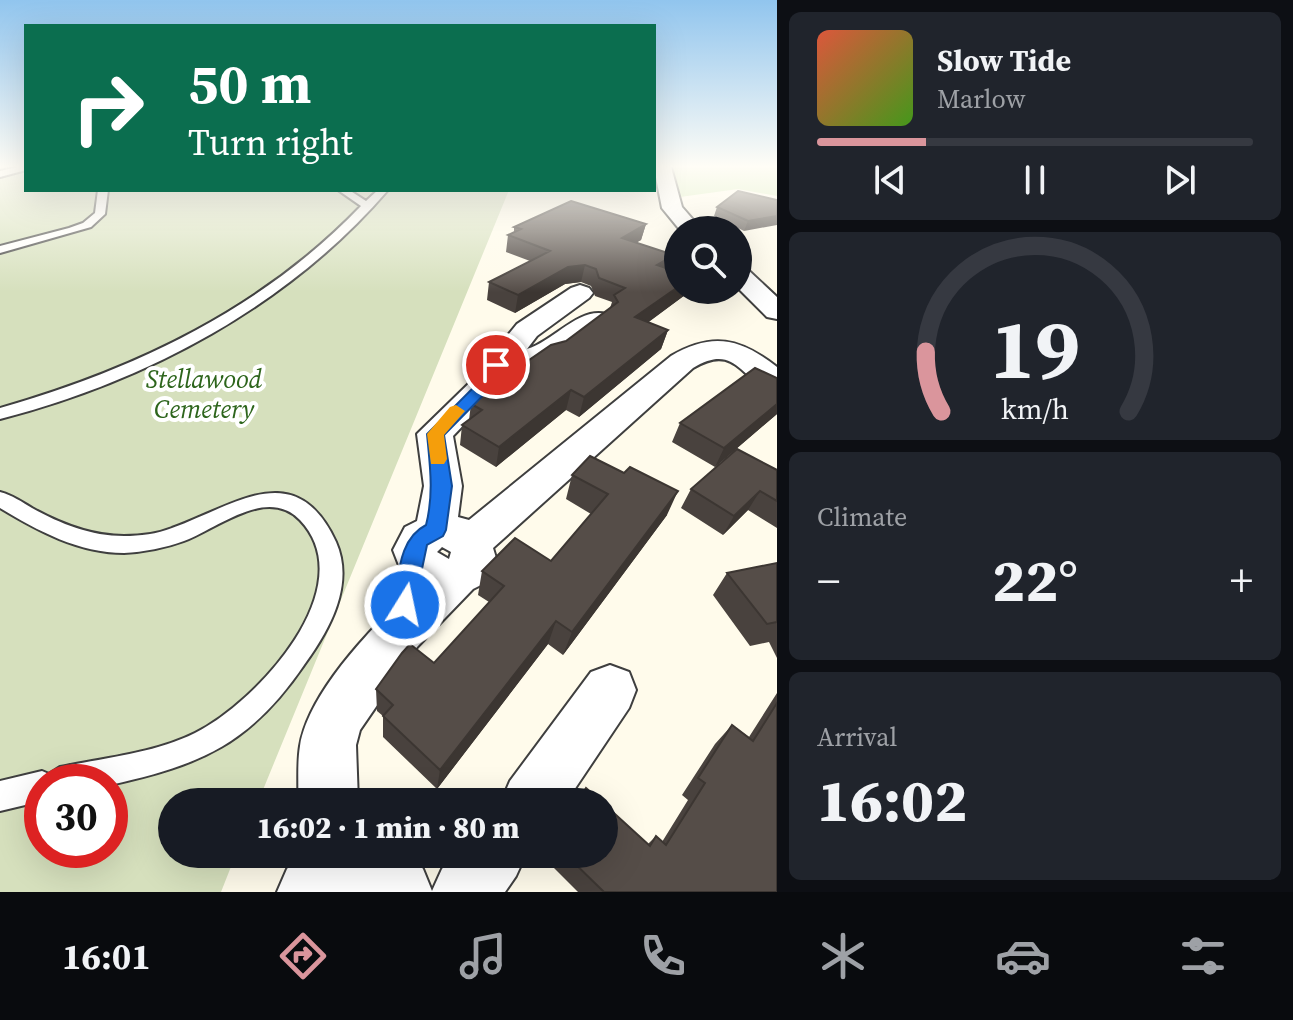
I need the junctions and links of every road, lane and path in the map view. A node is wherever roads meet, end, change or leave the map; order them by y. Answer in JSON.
{"nodes":[{"id":1,"x":101,"y":209,"type":"edge"},
{"id":2,"x":365,"y":209,"type":"edge"},
{"id":3,"x":0,"y":250,"type":"edge"},
{"id":4,"x":752,"y":287,"type":"edge"},
{"id":5,"x":580,"y":293,"type":"dead end"},
{"id":6,"x":777,"y":311,"type":"edge"},
{"id":7,"x":596,"y":320,"type":"edge"},
{"id":8,"x":512,"y":360,"type":"junction"},
{"id":9,"x":777,"y":383,"type":"edge"},
{"id":10,"x":0,"y":414,"type":"edge"},
{"id":11,"x":0,"y":499,"type":"edge"},
{"id":12,"x":448,"y":548,"type":"junction"},
{"id":13,"x":610,"y":690,"type":"dead end"},
{"id":14,"x":128,"y":766,"type":"edge"},
{"id":15,"x":328,"y":788,"type":"edge"},
{"id":16,"x":541,"y":788,"type":"edge"},
{"id":17,"x":24,"y":790,"type":"edge"},
{"id":18,"x":0,"y":796,"type":"edge"},
{"id":19,"x":359,"y":868,"type":"edge"},
{"id":20,"x":483,"y":868,"type":"edge"},
{"id":21,"x":309,"y":892,"type":"edge"},
{"id":22,"x":465,"y":892,"type":"edge"}],
"edges":[{"from":1,"to":3,"type":"lane"},
{"from":2,"to":10,"type":"lane"},
{"from":4,"to":6,"type":"street"},
{"from":5,"to":8,"type":"street"},
{"from":7,"to":8,"type":"street"},
{"from":8,"to":12,"type":"street"},
{"from":9,"to":12,"type":"street"},
{"from":11,"to":14,"type":"lane"},
{"from":12,"to":15,"type":"street"},
{"from":13,"to":16,"type":"street"},
{"from":17,"to":18,"type":"lane"},
{"from":19,"to":21,"type":"street"},
{"from":20,"to":22,"type":"street"}]}
